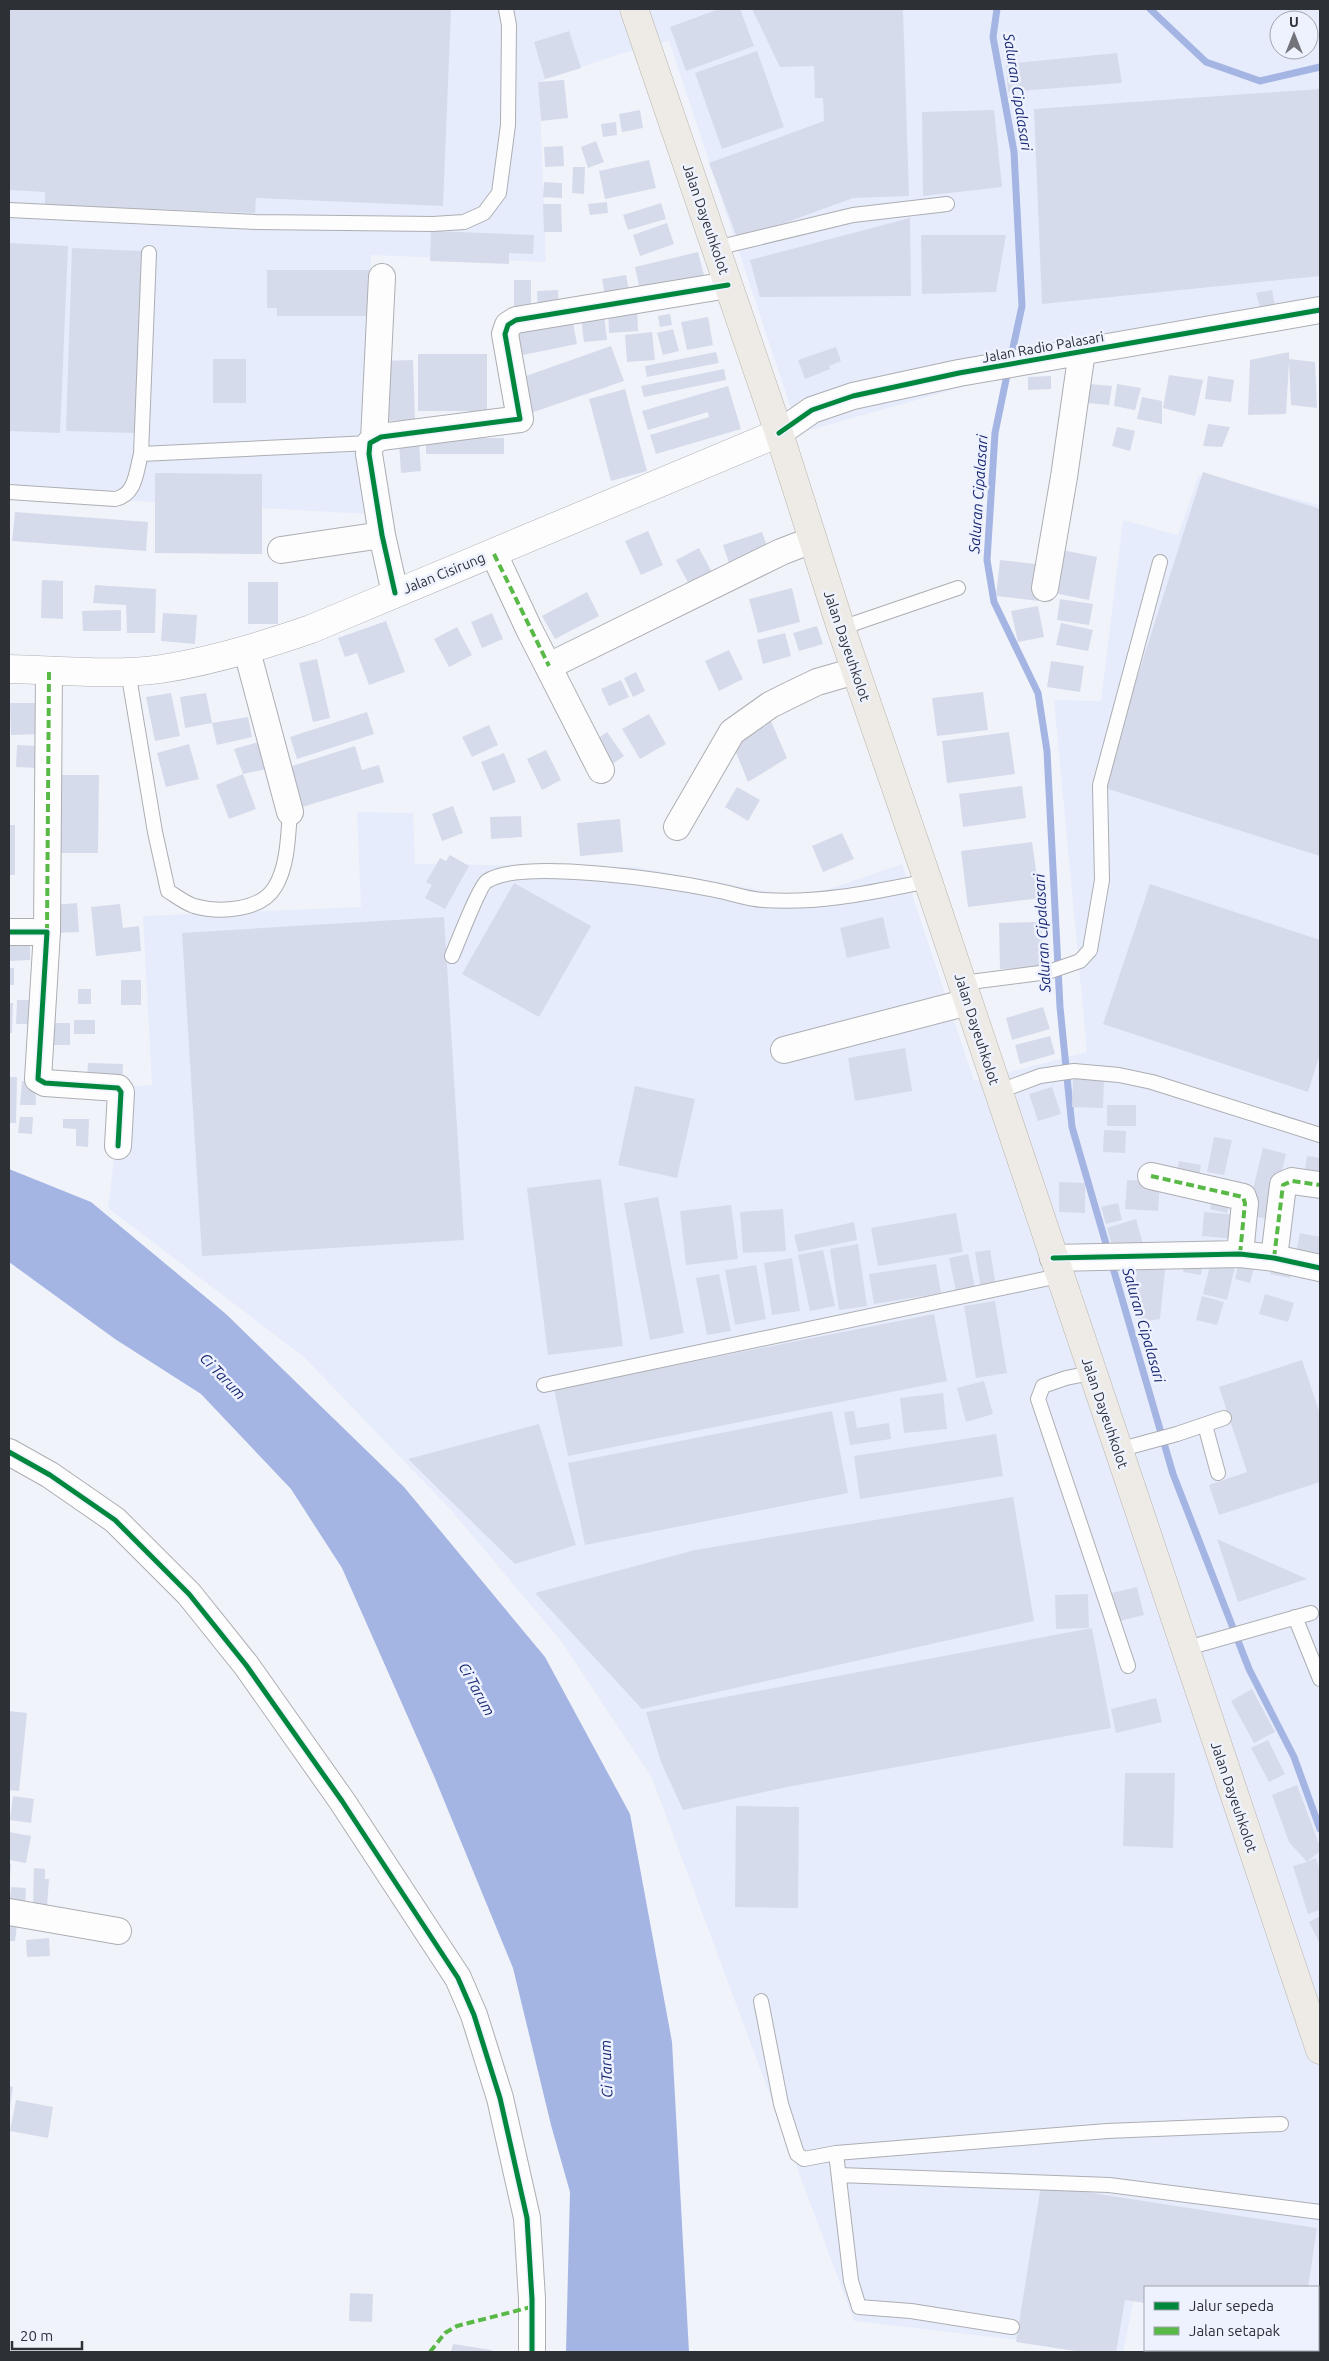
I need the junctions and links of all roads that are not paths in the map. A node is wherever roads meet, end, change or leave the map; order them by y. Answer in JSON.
{"nodes":[{"id":1,"x":506,"y":9,"type":"edge"},
{"id":2,"x":634,"y":9,"type":"edge"},
{"id":3,"x":947,"y":204,"type":"dead end"},
{"id":4,"x":9,"y":210,"type":"edge"},
{"id":5,"x":716,"y":248,"type":"junction"},
{"id":6,"x":149,"y":253,"type":"dead end"},
{"id":7,"x":382,"y":277,"type":"dead end"},
{"id":8,"x":728,"y":284,"type":"junction"},
{"id":9,"x":1320,"y":310,"type":"edge"},
{"id":10,"x":1082,"y":351,"type":"junction"},
{"id":11,"x":779,"y":433,"type":"junction"},
{"id":12,"x":372,"y":442,"type":"junction"},
{"id":13,"x":141,"y":454,"type":"junction"},
{"id":14,"x":9,"y":492,"type":"edge"},
{"id":15,"x":382,"y":535,"type":"junction"},
{"id":16,"x":812,"y":540,"type":"junction"},
{"id":17,"x":281,"y":550,"type":"dead end"},
{"id":18,"x":494,"y":554,"type":"junction"},
{"id":19,"x":1160,"y":562,"type":"dead end"},
{"id":20,"x":958,"y":588,"type":"dead end"},
{"id":21,"x":1045,"y":588,"type":"dead end"},
{"id":22,"x":395,"y":593,"type":"junction"},
{"id":23,"x":840,"y":628,"type":"junction"},
{"id":24,"x":247,"y":651,"type":"junction"},
{"id":25,"x":549,"y":666,"type":"junction"},
{"id":26,"x":9,"y":669,"type":"edge"},
{"id":27,"x":49,"y":670,"type":"junction"},
{"id":28,"x":128,"y":672,"type":"junction"},
{"id":29,"x":855,"y":672,"type":"junction"},
{"id":30,"x":601,"y":770,"type":"dead end"},
{"id":31,"x":290,"y":812,"type":"joint"},
{"id":32,"x":677,"y":827,"type":"dead end"},
{"id":33,"x":928,"y":881,"type":"junction"},
{"id":34,"x":9,"y":932,"type":"edge"},
{"id":35,"x":47,"y":932,"type":"junction"},
{"id":36,"x":452,"y":956,"type":"dead end"},
{"id":37,"x":965,"y":993,"type":"junction"},
{"id":38,"x":784,"y":1050,"type":"dead end"},
{"id":39,"x":997,"y":1092,"type":"junction"},
{"id":40,"x":1320,"y":1135,"type":"edge"},
{"id":41,"x":118,"y":1146,"type":"dead end"},
{"id":42,"x":1152,"y":1176,"type":"dead end"},
{"id":43,"x":1320,"y":1185,"type":"edge"},
{"id":44,"x":1240,"y":1254,"type":"junction"},
{"id":45,"x":1274,"y":1258,"type":"junction"},
{"id":46,"x":1056,"y":1267,"type":"junction"},
{"id":47,"x":1320,"y":1268,"type":"edge"},
{"id":48,"x":1091,"y":1373,"type":"junction"},
{"id":49,"x":544,"y":1385,"type":"dead end"},
{"id":50,"x":1224,"y":1418,"type":"dead end"},
{"id":51,"x":1205,"y":1425,"type":"junction"},
{"id":52,"x":1118,"y":1450,"type":"junction"},
{"id":53,"x":9,"y":1452,"type":"edge"},
{"id":54,"x":1218,"y":1473,"type":"dead end"},
{"id":55,"x":1311,"y":1613,"type":"dead end"},
{"id":56,"x":1295,"y":1617,"type":"junction"},
{"id":57,"x":1196,"y":1646,"type":"junction"},
{"id":58,"x":1128,"y":1666,"type":"dead end"},
{"id":59,"x":1320,"y":1680,"type":"edge"},
{"id":60,"x":9,"y":1912,"type":"edge"},
{"id":61,"x":118,"y":1931,"type":"dead end"},
{"id":62,"x":761,"y":2001,"type":"dead end"},
{"id":63,"x":1320,"y":2050,"type":"edge"},
{"id":64,"x":1281,"y":2124,"type":"dead end"},
{"id":65,"x":836,"y":2153,"type":"junction"},
{"id":66,"x":839,"y":2175,"type":"junction"},
{"id":67,"x":1320,"y":2212,"type":"edge"},
{"id":68,"x":1012,"y":2327,"type":"dead end"},
{"id":69,"x":532,"y":2352,"type":"edge"}],
"edges":[{"from":1,"to":4,"type":"lane"},
{"from":2,"to":5,"type":"main road","name":"Jalan Dayeuhkolot"},
{"from":3,"to":5,"type":"lane"},
{"from":5,"to":8,"type":"main road","name":"Jalan Dayeuhkolot"},
{"from":6,"to":13,"type":"lane"},
{"from":7,"to":12,"type":"street"},
{"from":8,"to":11,"type":"main road","name":"Jalan Dayeuhkolot"},
{"from":8,"to":12,"type":"street"},
{"from":9,"to":10,"type":"street","name":"Jalan Radio Palasari"},
{"from":10,"to":11,"type":"street","name":"Jalan Radio Palasari"},
{"from":10,"to":21,"type":"street"},
{"from":11,"to":16,"type":"main road","name":"Jalan Dayeuhkolot"},
{"from":11,"to":18,"type":"main road","name":"Jalan Cisirung"},
{"from":12,"to":13,"type":"lane"},
{"from":12,"to":15,"type":"street"},
{"from":13,"to":14,"type":"lane"},
{"from":15,"to":17,"type":"street"},
{"from":15,"to":22,"type":"street"},
{"from":16,"to":23,"type":"main road","name":"Jalan Dayeuhkolot"},
{"from":16,"to":25,"type":"street"},
{"from":18,"to":22,"type":"main road","name":"Jalan Cisirung"},
{"from":18,"to":25,"type":"street"},
{"from":19,"to":37,"type":"lane"},
{"from":20,"to":23,"type":"lane"},
{"from":22,"to":24,"type":"main road","name":"Jalan Cisirung"},
{"from":23,"to":29,"type":"main road","name":"Jalan Dayeuhkolot"},
{"from":24,"to":28,"type":"main road","name":"Jalan Cisirung"},
{"from":24,"to":31,"type":"street"},
{"from":25,"to":30,"type":"street"},
{"from":26,"to":27,"type":"main road","name":"Jalan Cisirung"},
{"from":27,"to":28,"type":"main road","name":"Jalan Cisirung"},
{"from":27,"to":35,"type":"street"},
{"from":28,"to":31,"type":"lane"},
{"from":29,"to":32,"type":"street"},
{"from":29,"to":33,"type":"main road","name":"Jalan Dayeuhkolot"},
{"from":33,"to":36,"type":"lane"},
{"from":33,"to":37,"type":"main road","name":"Jalan Dayeuhkolot"},
{"from":34,"to":35,"type":"street"},
{"from":35,"to":41,"type":"street"},
{"from":37,"to":38,"type":"street"},
{"from":37,"to":39,"type":"main road","name":"Jalan Dayeuhkolot"},
{"from":39,"to":40,"type":"lane"},
{"from":39,"to":46,"type":"main road","name":"Jalan Dayeuhkolot"},
{"from":42,"to":44,"type":"street"},
{"from":43,"to":45,"type":"street"},
{"from":44,"to":45,"type":"street"},
{"from":44,"to":46,"type":"street"},
{"from":45,"to":47,"type":"street"},
{"from":46,"to":48,"type":"main road","name":"Jalan Dayeuhkolot"},
{"from":46,"to":49,"type":"lane"},
{"from":48,"to":52,"type":"main road","name":"Jalan Dayeuhkolot"},
{"from":48,"to":58,"type":"lane"},
{"from":50,"to":51,"type":"lane"},
{"from":51,"to":52,"type":"lane"},
{"from":51,"to":54,"type":"lane"},
{"from":52,"to":57,"type":"main road","name":"Jalan Dayeuhkolot"},
{"from":53,"to":69,"type":"street"},
{"from":55,"to":56,"type":"lane"},
{"from":56,"to":57,"type":"lane"},
{"from":56,"to":59,"type":"lane"},
{"from":57,"to":63,"type":"main road","name":"Jalan Dayeuhkolot"},
{"from":60,"to":61,"type":"street"},
{"from":62,"to":65,"type":"lane"},
{"from":64,"to":65,"type":"lane"},
{"from":65,"to":66,"type":"lane"},
{"from":66,"to":67,"type":"lane"},
{"from":66,"to":68,"type":"lane"}]}
